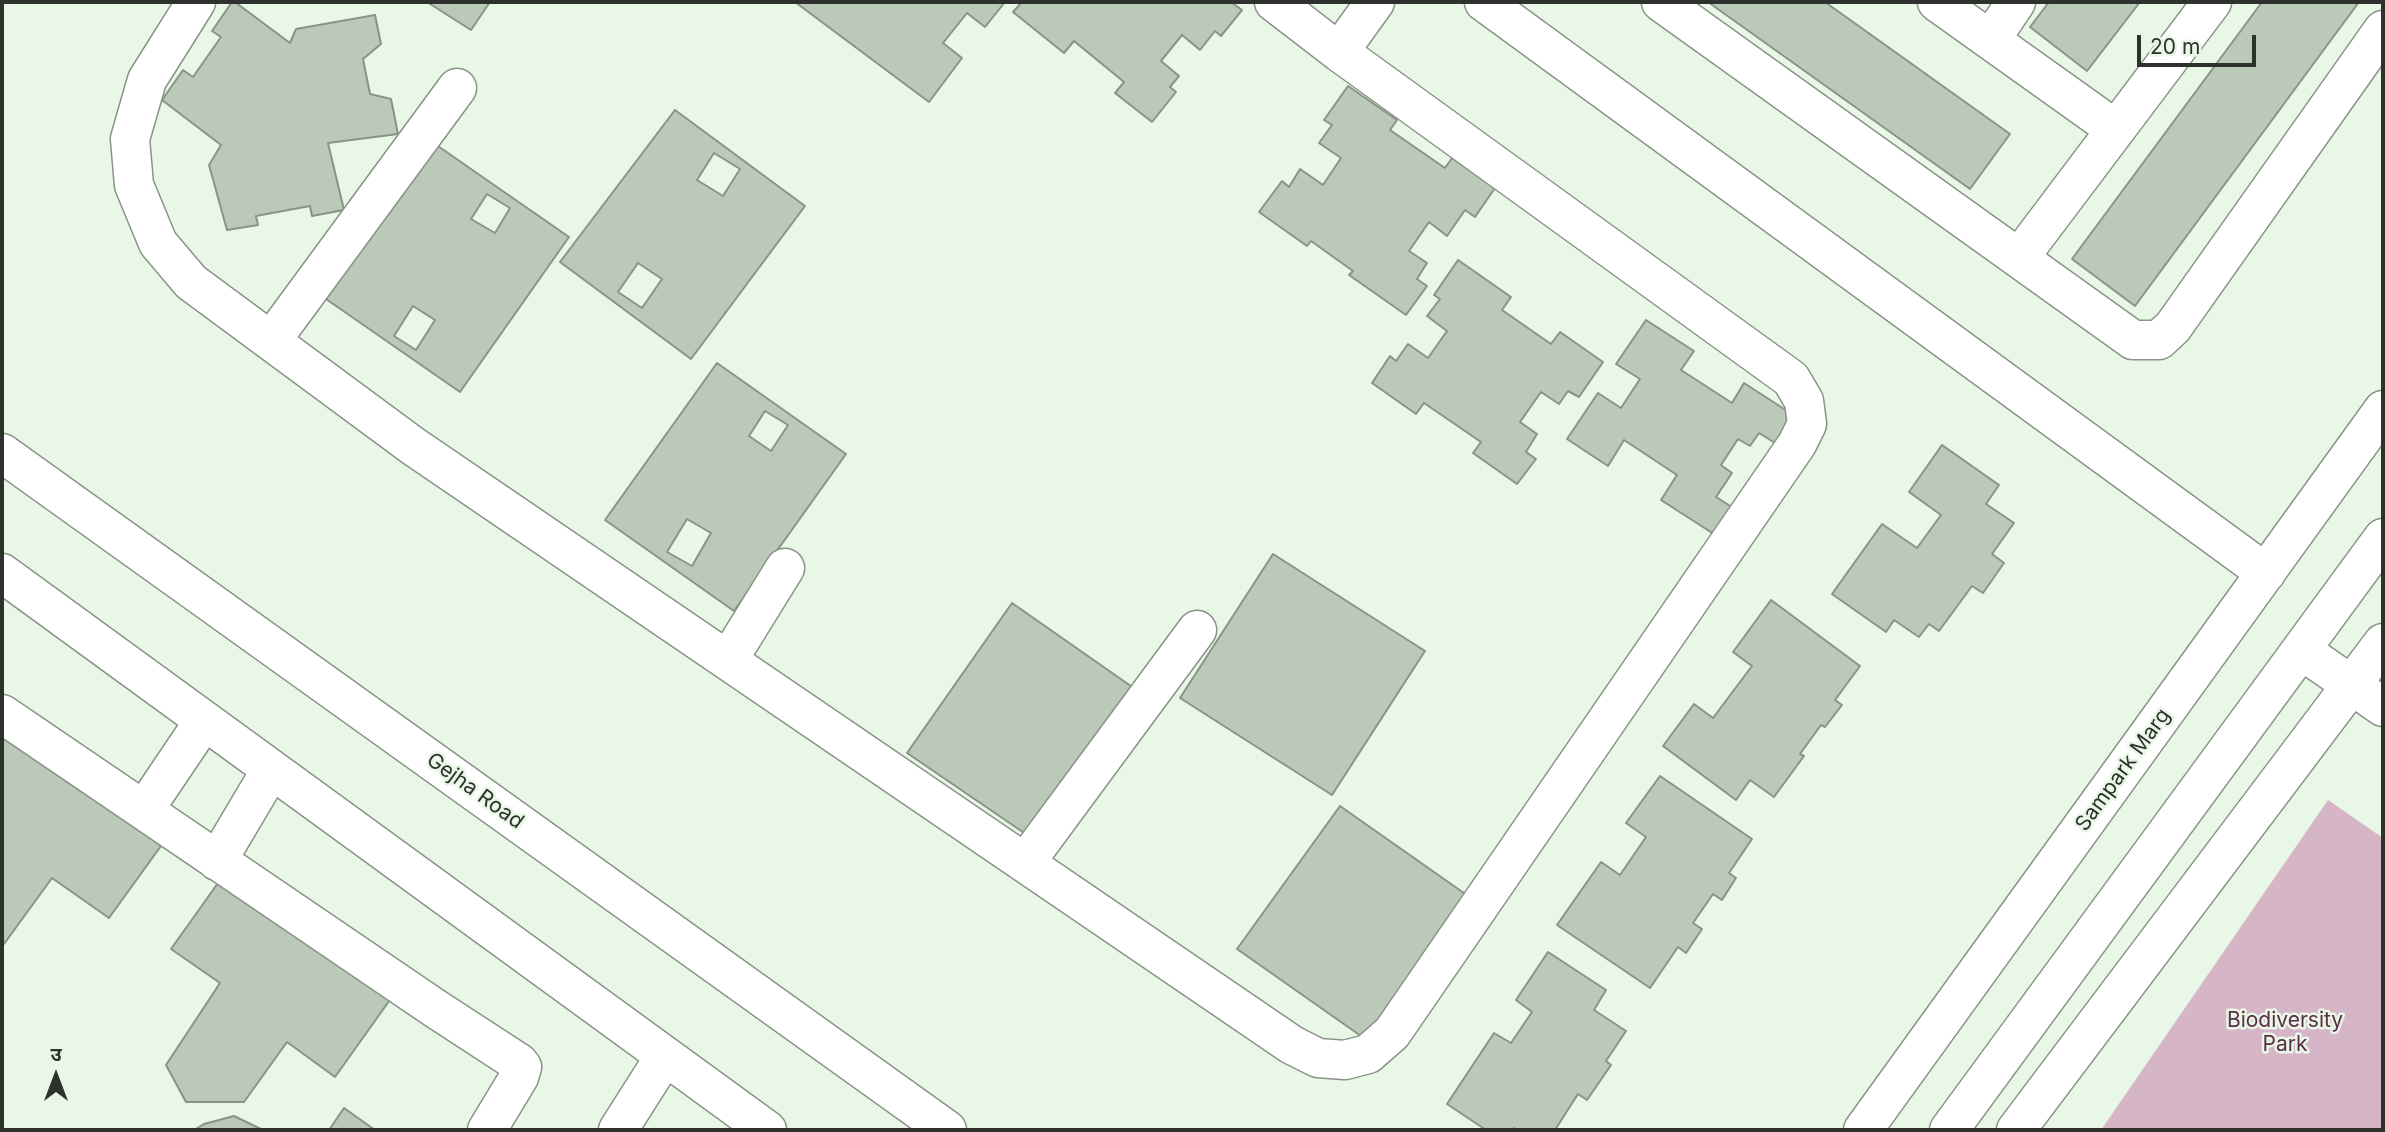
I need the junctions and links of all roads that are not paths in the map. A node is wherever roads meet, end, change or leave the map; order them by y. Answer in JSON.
{"nodes":[{"id":1,"x":196,"y":2,"type":"edge"},
{"id":2,"x":1274,"y":2,"type":"edge"},
{"id":3,"x":1375,"y":2,"type":"edge"},
{"id":4,"x":1484,"y":2,"type":"edge"},
{"id":5,"x":1661,"y":2,"type":"edge"},
{"id":6,"x":1937,"y":2,"type":"edge"},
{"id":7,"x":2016,"y":2,"type":"edge"},
{"id":8,"x":2212,"y":2,"type":"edge"},
{"id":9,"x":2383,"y":30,"type":"edge"},
{"id":10,"x":1991,"y":39,"type":"junction"},
{"id":11,"x":1339,"y":52,"type":"junction"},
{"id":12,"x":457,"y":88,"type":"dead end"},
{"id":13,"x":2115,"y":129,"type":"junction"},
{"id":14,"x":2018,"y":258,"type":"junction"},
{"id":15,"x":271,"y":341,"type":"junction"},
{"id":16,"x":2383,"y":410,"type":"edge"},
{"id":17,"x":2,"y":453,"type":"edge"},
{"id":18,"x":2383,"y":538,"type":"edge"},
{"id":19,"x":785,"y":568,"type":"dead end"},
{"id":20,"x":2,"y":573,"type":"edge"},
{"id":21,"x":2266,"y":573,"type":"junction"},
{"id":22,"x":1197,"y":630,"type":"dead end"},
{"id":23,"x":2383,"y":643,"type":"edge"},
{"id":24,"x":2301,"y":650,"type":"junction"},
{"id":25,"x":728,"y":660,"type":"junction"},
{"id":26,"x":2352,"y":684,"type":"junction"},
{"id":27,"x":2383,"y":707,"type":"edge"},
{"id":28,"x":2,"y":714,"type":"edge"},
{"id":29,"x":204,"y":721,"type":"junction"},
{"id":30,"x":271,"y":770,"type":"junction"},
{"id":31,"x":144,"y":810,"type":"junction"},
{"id":32,"x":217,"y":860,"type":"junction"},
{"id":33,"x":1025,"y":863,"type":"junction"},
{"id":34,"x":665,"y":1056,"type":"junction"},
{"id":35,"x":487,"y":1130,"type":"edge"},
{"id":36,"x":618,"y":1130,"type":"edge"},
{"id":37,"x":767,"y":1130,"type":"edge"},
{"id":38,"x":947,"y":1130,"type":"edge"},
{"id":39,"x":1864,"y":1130,"type":"edge"},
{"id":40,"x":1949,"y":1130,"type":"edge"},
{"id":41,"x":2016,"y":1130,"type":"edge"}],
"edges":[{"from":1,"to":15,"type":"street"},
{"from":2,"to":11,"type":"street"},
{"from":3,"to":11,"type":"street"},
{"from":4,"to":21,"type":"street"},
{"from":5,"to":14,"type":"street"},
{"from":6,"to":10,"type":"street"},
{"from":7,"to":10,"type":"street"},
{"from":8,"to":13,"type":"street"},
{"from":9,"to":14,"type":"street"},
{"from":10,"to":13,"type":"street"},
{"from":11,"to":33,"type":"street"},
{"from":12,"to":15,"type":"street"},
{"from":13,"to":14,"type":"street"},
{"from":15,"to":25,"type":"street"},
{"from":16,"to":21,"type":"street","name":"Sampark Marg"},
{"from":17,"to":38,"type":"street","name":"Gejha Road"},
{"from":18,"to":24,"type":"street"},
{"from":19,"to":25,"type":"street"},
{"from":20,"to":29,"type":"street"},
{"from":21,"to":39,"type":"street","name":"Sampark Marg"},
{"from":22,"to":33,"type":"street"},
{"from":23,"to":26,"type":"street"},
{"from":24,"to":26,"type":"street"},
{"from":24,"to":40,"type":"street"},
{"from":25,"to":33,"type":"street"},
{"from":26,"to":27,"type":"street"},
{"from":26,"to":41,"type":"street"},
{"from":28,"to":31,"type":"street"},
{"from":29,"to":30,"type":"street"},
{"from":29,"to":31,"type":"street"},
{"from":30,"to":32,"type":"street"},
{"from":30,"to":34,"type":"street"},
{"from":31,"to":32,"type":"street"},
{"from":32,"to":35,"type":"street"},
{"from":34,"to":36,"type":"street"},
{"from":34,"to":37,"type":"street"}]}
